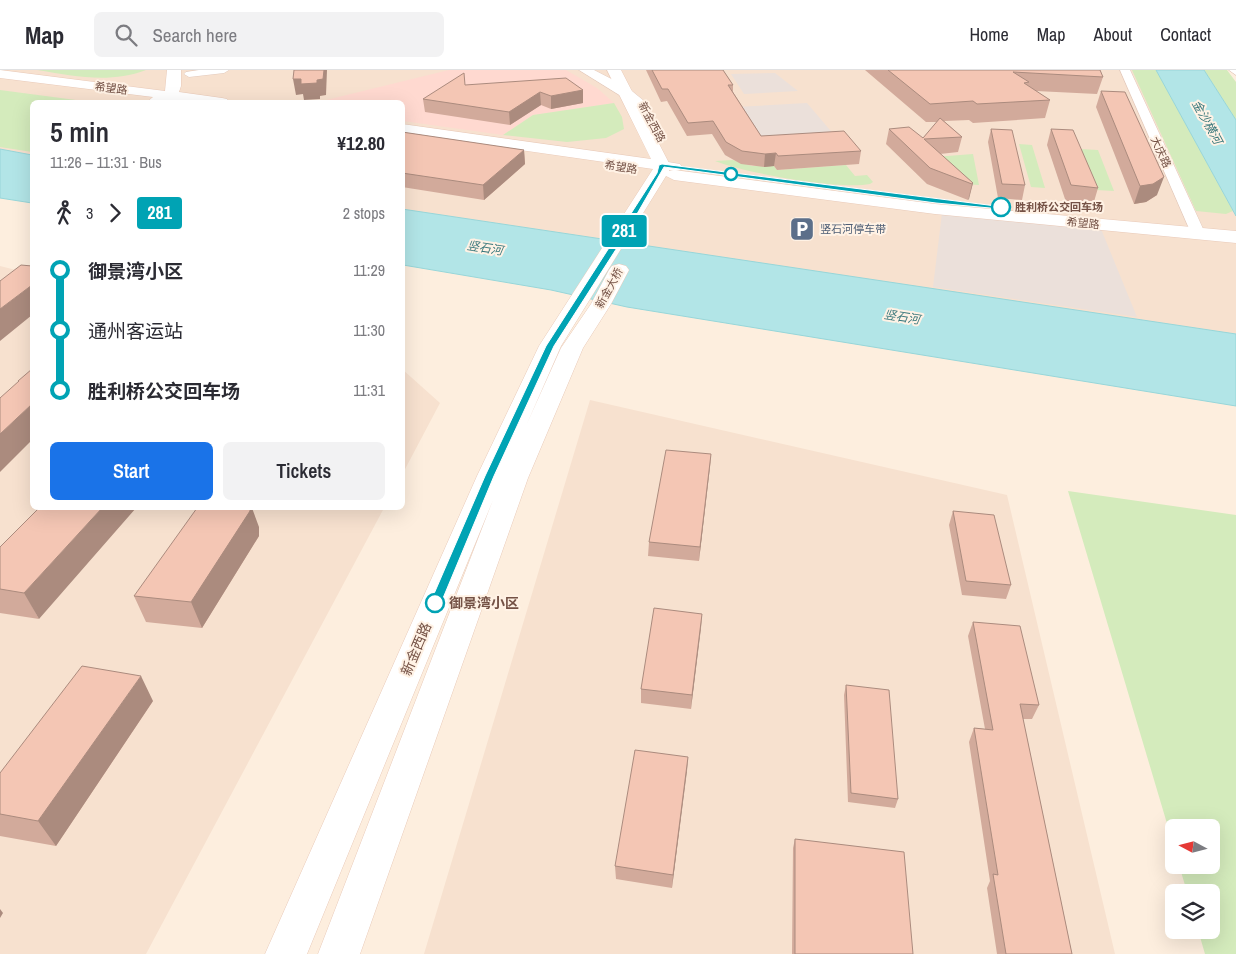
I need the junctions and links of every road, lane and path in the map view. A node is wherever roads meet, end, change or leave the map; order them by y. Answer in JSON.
{"nodes":[{"id":1,"x":174,"y":70,"type":"edge"},
{"id":2,"x":224,"y":70,"type":"edge"},
{"id":3,"x":585,"y":70,"type":"edge"},
{"id":4,"x":614,"y":70,"type":"edge"},
{"id":5,"x":626,"y":70,"type":"edge"},
{"id":6,"x":1126,"y":70,"type":"edge"},
{"id":7,"x":189,"y":72,"type":"edge"},
{"id":8,"x":0,"y":74,"type":"edge"},
{"id":9,"x":0,"y":82,"type":"edge"},
{"id":10,"x":623,"y":90,"type":"junction"},
{"id":11,"x":177,"y":98,"type":"edge"},
{"id":12,"x":138,"y":100,"type":"edge"},
{"id":13,"x":200,"y":100,"type":"edge"},
{"id":14,"x":642,"y":105,"type":"junction"},
{"id":15,"x":405,"y":128,"type":"edge"},
{"id":16,"x":405,"y":136,"type":"edge"},
{"id":17,"x":668,"y":170,"type":"junction"},
{"id":18,"x":1195,"y":227,"type":"junction"},
{"id":19,"x":1230,"y":230,"type":"edge"},
{"id":20,"x":561,"y":347,"type":"junction"},
{"id":21,"x":286,"y":954,"type":"edge"},
{"id":22,"x":339,"y":954,"type":"edge"}],
"edges":[{"from":1,"to":11,"type":"main road"},
{"from":2,"to":7,"type":"street"},
{"from":3,"to":10,"type":"street"},
{"from":4,"to":10,"type":"main road","name":"新金西路"},
{"from":5,"to":14,"type":"main road","name":"新金西路"},
{"from":6,"to":18,"type":"street","name":"大庆路"},
{"from":7,"to":11,"type":"main road"},
{"from":8,"to":11,"type":"main road","name":"希望路"},
{"from":9,"to":12,"type":"main road","name":"希望路"},
{"from":10,"to":14,"type":"street"},
{"from":10,"to":17,"type":"main road","name":"新金西路"},
{"from":11,"to":13,"type":"main road","name":"希望路"},
{"from":14,"to":17,"type":"main road","name":"新金西路"},
{"from":15,"to":17,"type":"main road","name":"希望路"},
{"from":16,"to":17,"type":"main road","name":"希望路"},
{"from":17,"to":18,"type":"main road","name":"希望路"},
{"from":17,"to":20,"type":"main road","name":"新金大桥"},
{"from":18,"to":19,"type":"main road","name":"希望路"},
{"from":20,"to":21,"type":"main road","name":"新金西路"},
{"from":20,"to":22,"type":"main road"}]}
